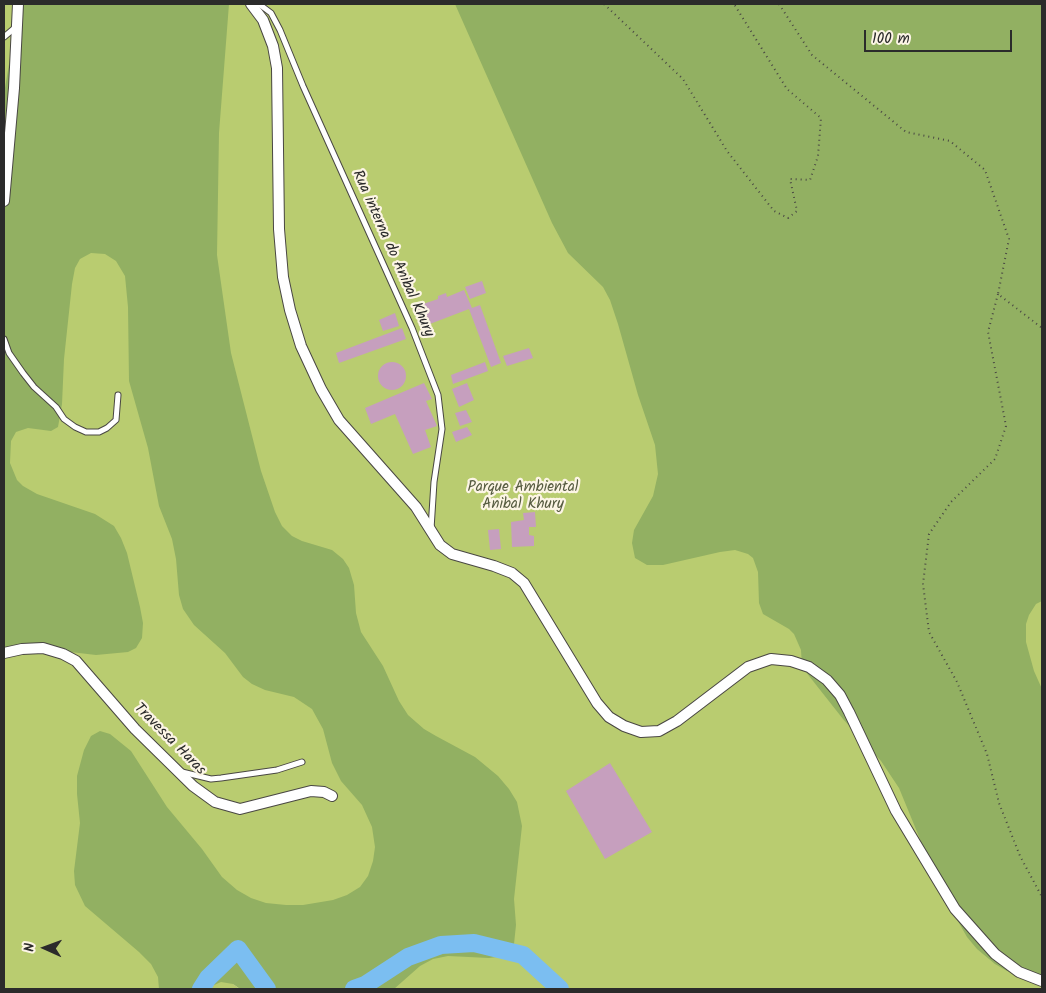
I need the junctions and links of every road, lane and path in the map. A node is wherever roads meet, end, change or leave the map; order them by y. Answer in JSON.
{"nodes":[{"id":1,"x":18,"y":4,"type":"edge"},
{"id":2,"x":251,"y":4,"type":"edge"},
{"id":3,"x":259,"y":4,"type":"edge"},
{"id":4,"x":604,"y":4,"type":"edge"},
{"id":5,"x":734,"y":4,"type":"edge"},
{"id":6,"x":779,"y":4,"type":"edge"},
{"id":7,"x":17,"y":26,"type":"junction"},
{"id":8,"x":4,"y":37,"type":"edge"},
{"id":9,"x":4,"y":201,"type":"edge"},
{"id":10,"x":998,"y":294,"type":"junction"},
{"id":11,"x":1042,"y":328,"type":"edge"},
{"id":12,"x":4,"y":339,"type":"edge"},
{"id":13,"x":118,"y":395,"type":"dead end"},
{"id":14,"x":431,"y":530,"type":"junction"},
{"id":15,"x":4,"y":653,"type":"edge"},
{"id":16,"x":302,"y":762,"type":"dead end"},
{"id":17,"x":179,"y":772,"type":"junction"},
{"id":18,"x":332,"y":796,"type":"dead end"},
{"id":19,"x":1042,"y":897,"type":"edge"},
{"id":20,"x":1042,"y":981,"type":"edge"}],
"edges":[{"from":1,"to":7,"type":"street"},
{"from":2,"to":14,"type":"street"},
{"from":3,"to":14,"type":"lane","name":"Rua interna do Anibal Khury"},
{"from":4,"to":5,"type":"path"},
{"from":6,"to":10,"type":"path"},
{"from":7,"to":8,"type":"lane"},
{"from":7,"to":9,"type":"street"},
{"from":10,"to":11,"type":"path"},
{"from":10,"to":19,"type":"path"},
{"from":12,"to":13,"type":"lane"},
{"from":14,"to":20,"type":"street"},
{"from":15,"to":17,"type":"street","name":"Travessa Haras"},
{"from":16,"to":17,"type":"lane"},
{"from":17,"to":18,"type":"street","name":"Travessa Haras"}]}
